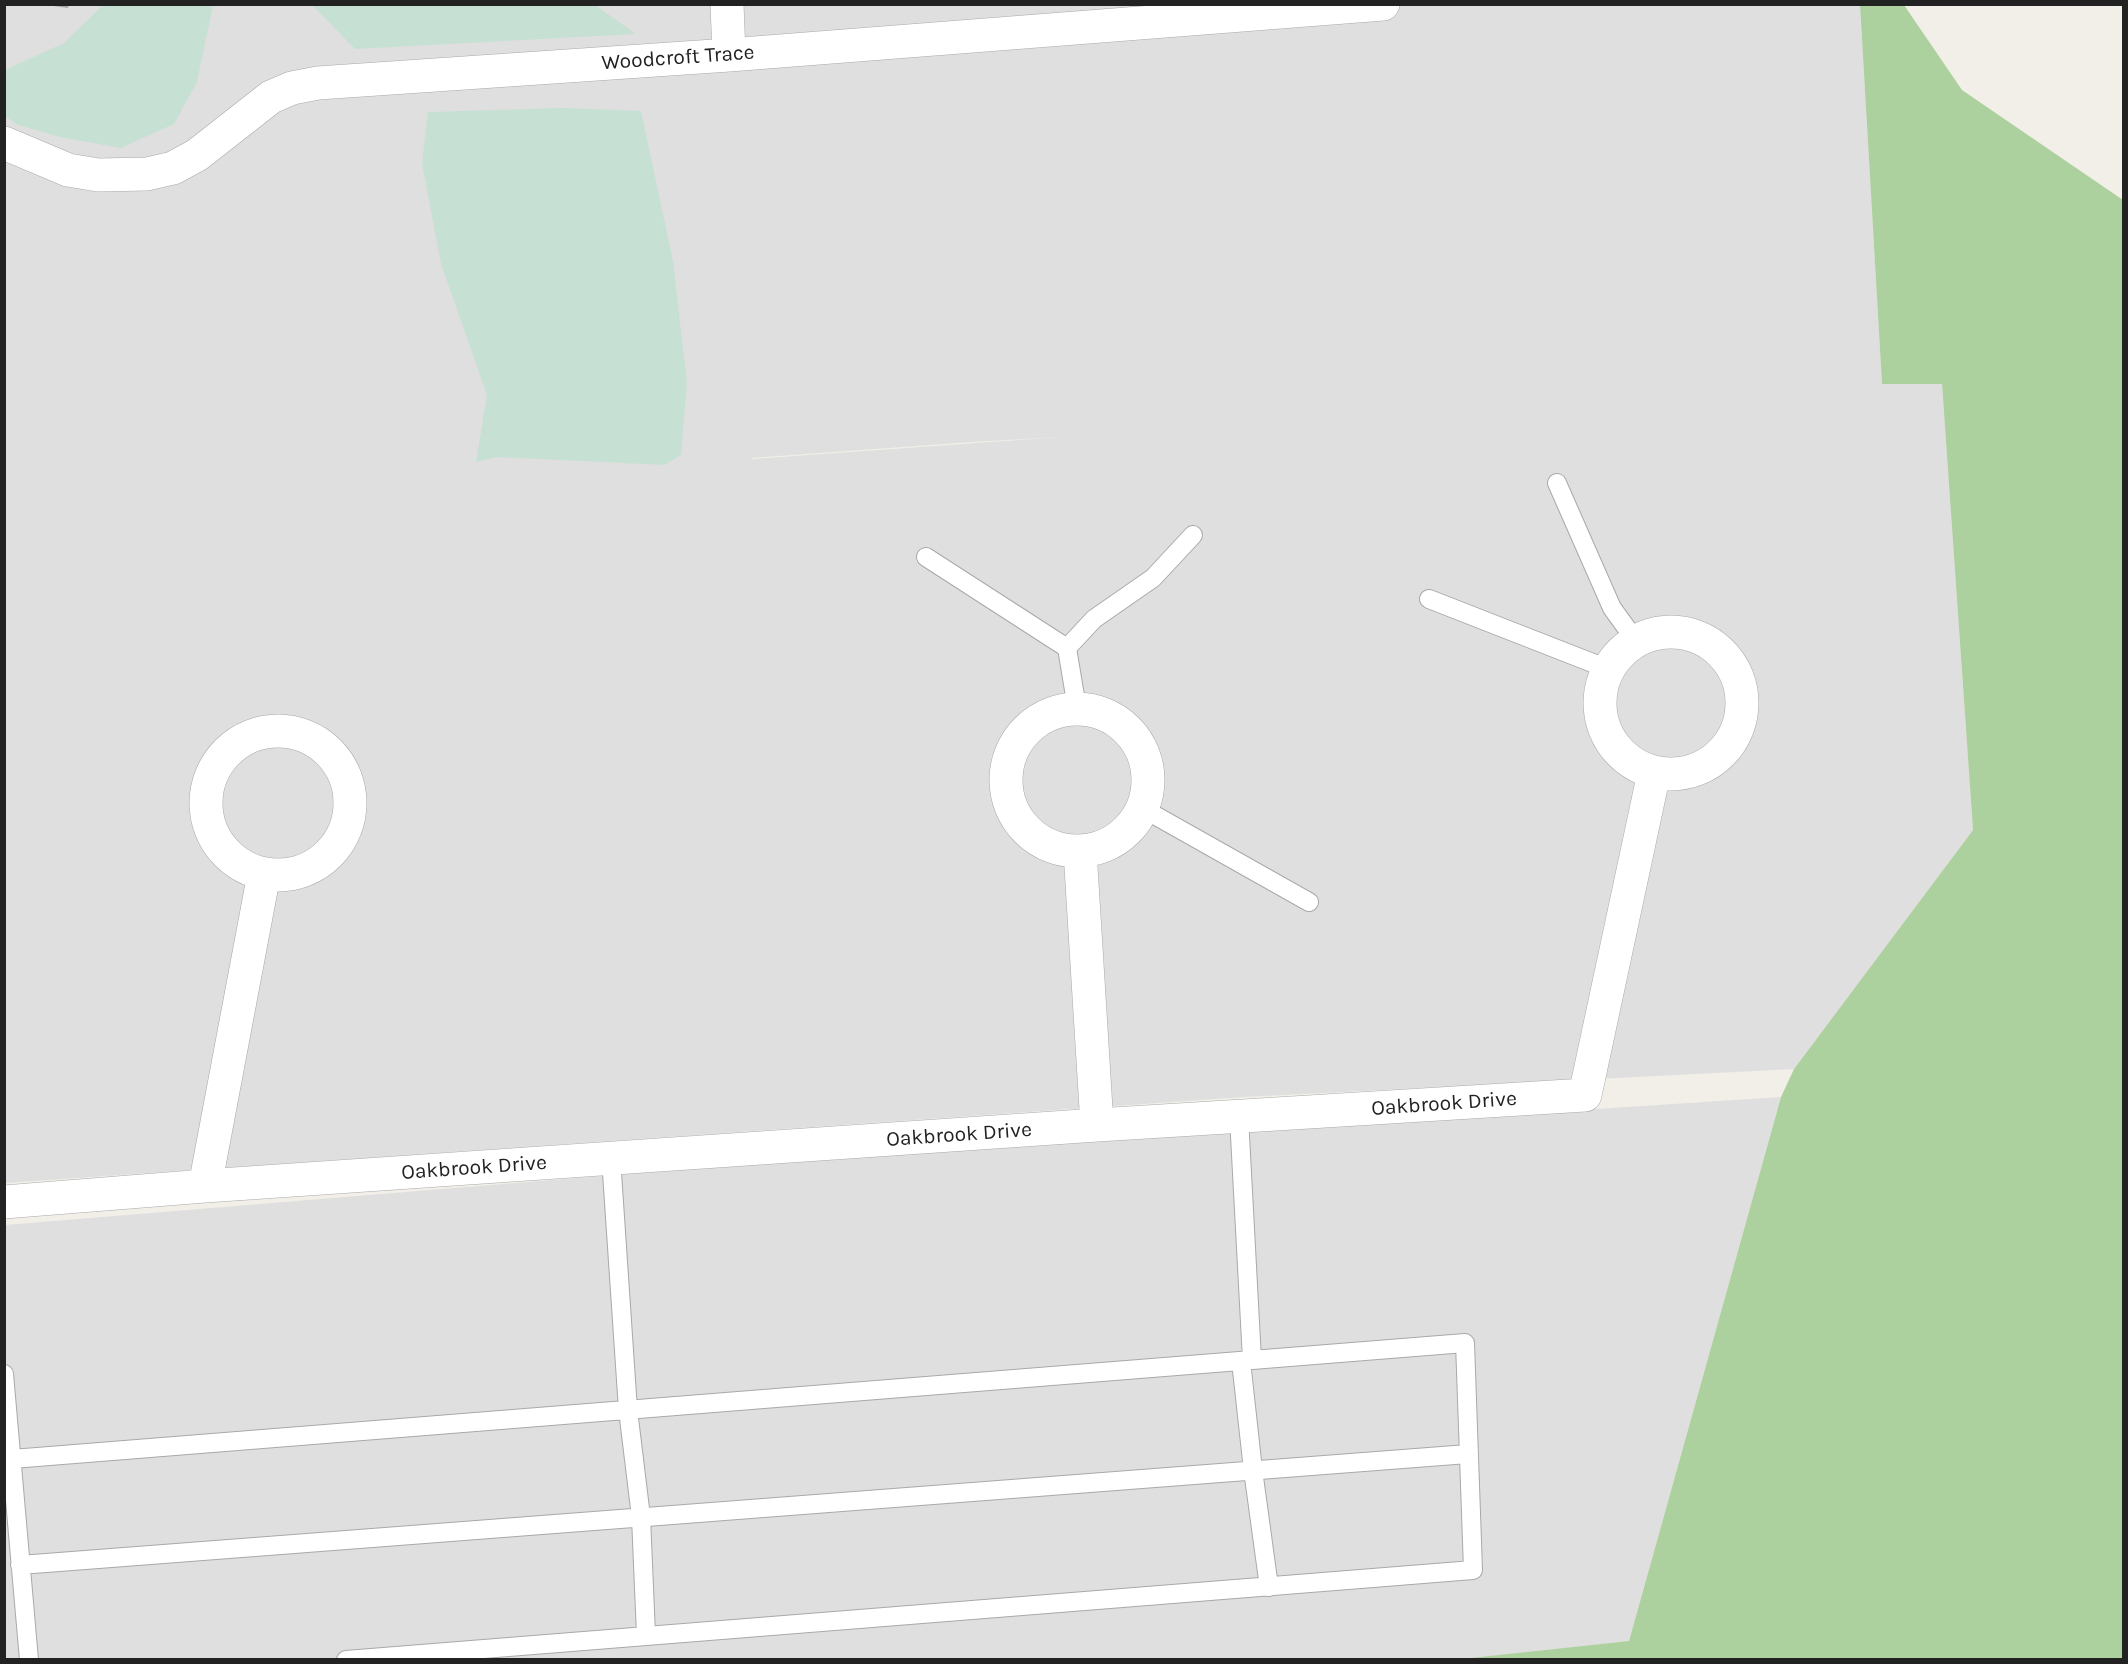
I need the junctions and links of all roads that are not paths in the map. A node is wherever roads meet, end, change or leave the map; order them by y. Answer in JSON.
{"nodes":[{"id":1,"x":727,"y":4,"type":"edge"},
{"id":2,"x":1383,"y":4,"type":"edge"},
{"id":3,"x":1376,"y":5,"type":"edge"},
{"id":4,"x":729,"y":55,"type":"junction"},
{"id":5,"x":4,"y":143,"type":"edge"},
{"id":6,"x":1557,"y":483,"type":"dead end"},
{"id":7,"x":1193,"y":535,"type":"dead end"},
{"id":8,"x":926,"y":558,"type":"dead end"},
{"id":9,"x":1429,"y":599,"type":"dead end"},
{"id":10,"x":1636,"y":641,"type":"junction"},
{"id":11,"x":1067,"y":648,"type":"junction"},
{"id":12,"x":1608,"y":669,"type":"junction"},
{"id":13,"x":1077,"y":708,"type":"junction"},
{"id":14,"x":1654,"y":773,"type":"junction"},
{"id":15,"x":1142,"y":808,"type":"junction"},
{"id":16,"x":1080,"y":851,"type":"junction"},
{"id":17,"x":264,"y":874,"type":"junction"},
{"id":18,"x":1309,"y":902,"type":"dead end"},
{"id":19,"x":1239,"y":1117,"type":"junction"},
{"id":20,"x":1097,"y":1125,"type":"junction"},
{"id":21,"x":611,"y":1158,"type":"junction"},
{"id":22,"x":205,"y":1186,"type":"junction"},
{"id":23,"x":4,"y":1202,"type":"edge"},
{"id":24,"x":1247,"y":1361,"type":"junction"},
{"id":25,"x":4,"y":1374,"type":"edge"},
{"id":26,"x":628,"y":1410,"type":"junction"},
{"id":27,"x":1468,"y":1454,"type":"junction"},
{"id":28,"x":12,"y":1458,"type":"junction"},
{"id":29,"x":1253,"y":1470,"type":"junction"},
{"id":30,"x":641,"y":1517,"type":"junction"},
{"id":31,"x":21,"y":1565,"type":"junction"},
{"id":32,"x":1269,"y":1587,"type":"junction"},
{"id":33,"x":646,"y":1635,"type":"junction"},
{"id":34,"x":28,"y":1659,"type":"edge"},
{"id":35,"x":346,"y":1659,"type":"edge"}],
"edges":[{"from":1,"to":4,"type":"street"},
{"from":2,"to":3,"type":"street","name":"Woodcroft Trace"},
{"from":3,"to":4,"type":"street","name":"Woodcroft Trace"},
{"from":4,"to":5,"type":"street","name":"Woodcroft Trace"},
{"from":6,"to":10,"type":"lane"},
{"from":7,"to":11,"type":"lane"},
{"from":8,"to":11,"type":"lane"},
{"from":9,"to":12,"type":"lane"},
{"from":10,"to":12,"type":"street"},
{"from":10,"to":14,"type":"street"},
{"from":11,"to":13,"type":"lane"},
{"from":12,"to":14,"type":"street"},
{"from":13,"to":15,"type":"street"},
{"from":13,"to":16,"type":"street"},
{"from":14,"to":19,"type":"street","name":"Oakbrook Drive"},
{"from":15,"to":16,"type":"street"},
{"from":15,"to":18,"type":"lane"},
{"from":16,"to":20,"type":"street"},
{"from":17,"to":17,"type":"street"},
{"from":17,"to":22,"type":"street"},
{"from":19,"to":20,"type":"street","name":"Oakbrook Drive"},
{"from":19,"to":24,"type":"lane"},
{"from":20,"to":21,"type":"street","name":"Oakbrook Drive"},
{"from":21,"to":22,"type":"street","name":"Oakbrook Drive"},
{"from":21,"to":26,"type":"lane"},
{"from":22,"to":23,"type":"street","name":"Oakbrook Drive"},
{"from":24,"to":26,"type":"lane"},
{"from":24,"to":27,"type":"lane"},
{"from":24,"to":29,"type":"lane"},
{"from":25,"to":28,"type":"lane"},
{"from":26,"to":28,"type":"lane"},
{"from":26,"to":30,"type":"lane"},
{"from":27,"to":29,"type":"lane"},
{"from":27,"to":32,"type":"lane"},
{"from":28,"to":31,"type":"lane"},
{"from":29,"to":30,"type":"lane"},
{"from":29,"to":32,"type":"lane"},
{"from":30,"to":31,"type":"lane"},
{"from":30,"to":33,"type":"lane"},
{"from":31,"to":34,"type":"lane"},
{"from":32,"to":33,"type":"lane"},
{"from":33,"to":35,"type":"lane"}]}
